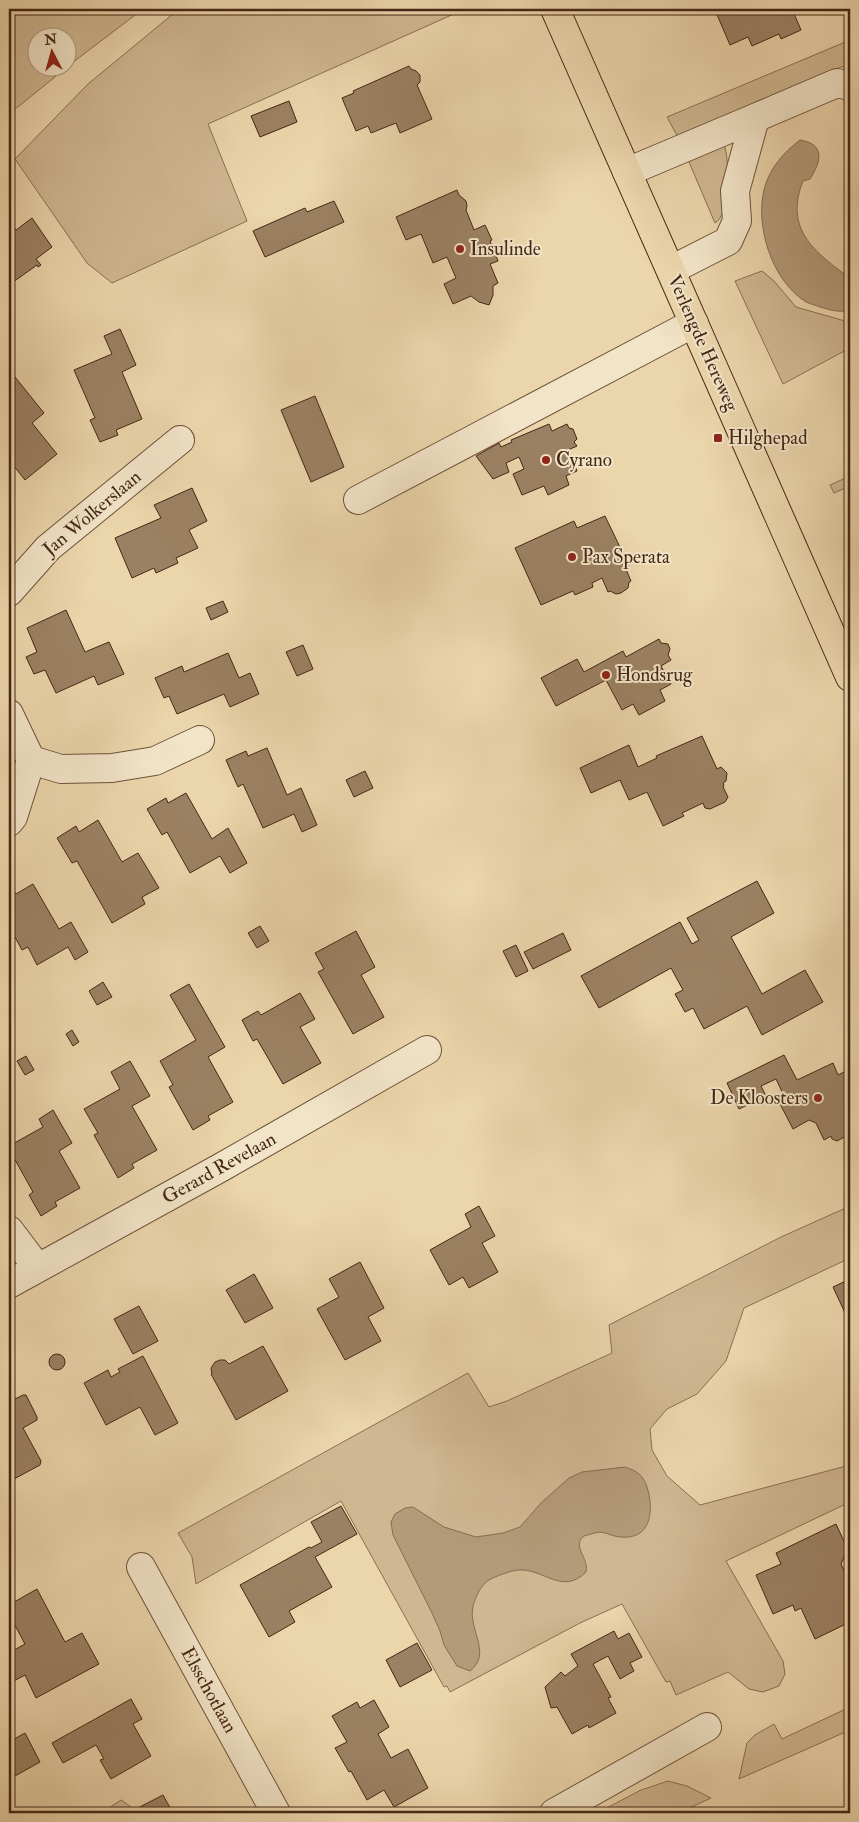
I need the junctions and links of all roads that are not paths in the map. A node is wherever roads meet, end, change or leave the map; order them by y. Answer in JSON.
{"nodes":[{"id":1,"x":555,"y":9,"type":"edge"},
{"id":2,"x":850,"y":86,"type":"edge"},
{"id":3,"x":755,"y":118,"type":"junction"},
{"id":4,"x":627,"y":172,"type":"junction"},
{"id":5,"x":671,"y":270,"type":"junction"},
{"id":6,"x":694,"y":323,"type":"junction"},
{"id":7,"x":180,"y":440,"type":"dead end"},
{"id":8,"x":358,"y":500,"type":"dead end"},
{"id":9,"x":9,"y":592,"type":"edge"},
{"id":10,"x":847,"y":660,"type":"edge"},
{"id":11,"x":9,"y":714,"type":"edge"},
{"id":12,"x":200,"y":740,"type":"dead end"},
{"id":13,"x":31,"y":760,"type":"junction"},
{"id":14,"x":9,"y":822,"type":"edge"},
{"id":15,"x":427,"y":1050,"type":"dead end"},
{"id":16,"x":9,"y":1230,"type":"edge"},
{"id":17,"x":37,"y":1267,"type":"junction"},
{"id":18,"x":9,"y":1284,"type":"edge"},
{"id":19,"x":141,"y":1567,"type":"dead end"},
{"id":20,"x":707,"y":1727,"type":"dead end"},
{"id":21,"x":276,"y":1813,"type":"edge"},
{"id":22,"x":554,"y":1813,"type":"edge"}],
"edges":[{"from":1,"to":4,"type":"main road","name":"Verlengde Hereweg"},
{"from":2,"to":3,"type":"street"},
{"from":3,"to":4,"type":"street"},
{"from":3,"to":5,"type":"street"},
{"from":4,"to":5,"type":"main road","name":"Verlengde Hereweg"},
{"from":5,"to":6,"type":"main road","name":"Verlengde Hereweg"},
{"from":6,"to":8,"type":"street"},
{"from":6,"to":10,"type":"main road","name":"Verlengde Hereweg"},
{"from":7,"to":9,"type":"street","name":"Jan Wolkerslaan"},
{"from":11,"to":13,"type":"street"},
{"from":12,"to":13,"type":"street"},
{"from":13,"to":14,"type":"street"},
{"from":15,"to":17,"type":"street","name":"Gerard Revelaan"},
{"from":16,"to":17,"type":"street"},
{"from":17,"to":18,"type":"street","name":"Gerard Revelaan"},
{"from":19,"to":21,"type":"street","name":"Elsschotlaan"},
{"from":20,"to":22,"type":"street"}]}
